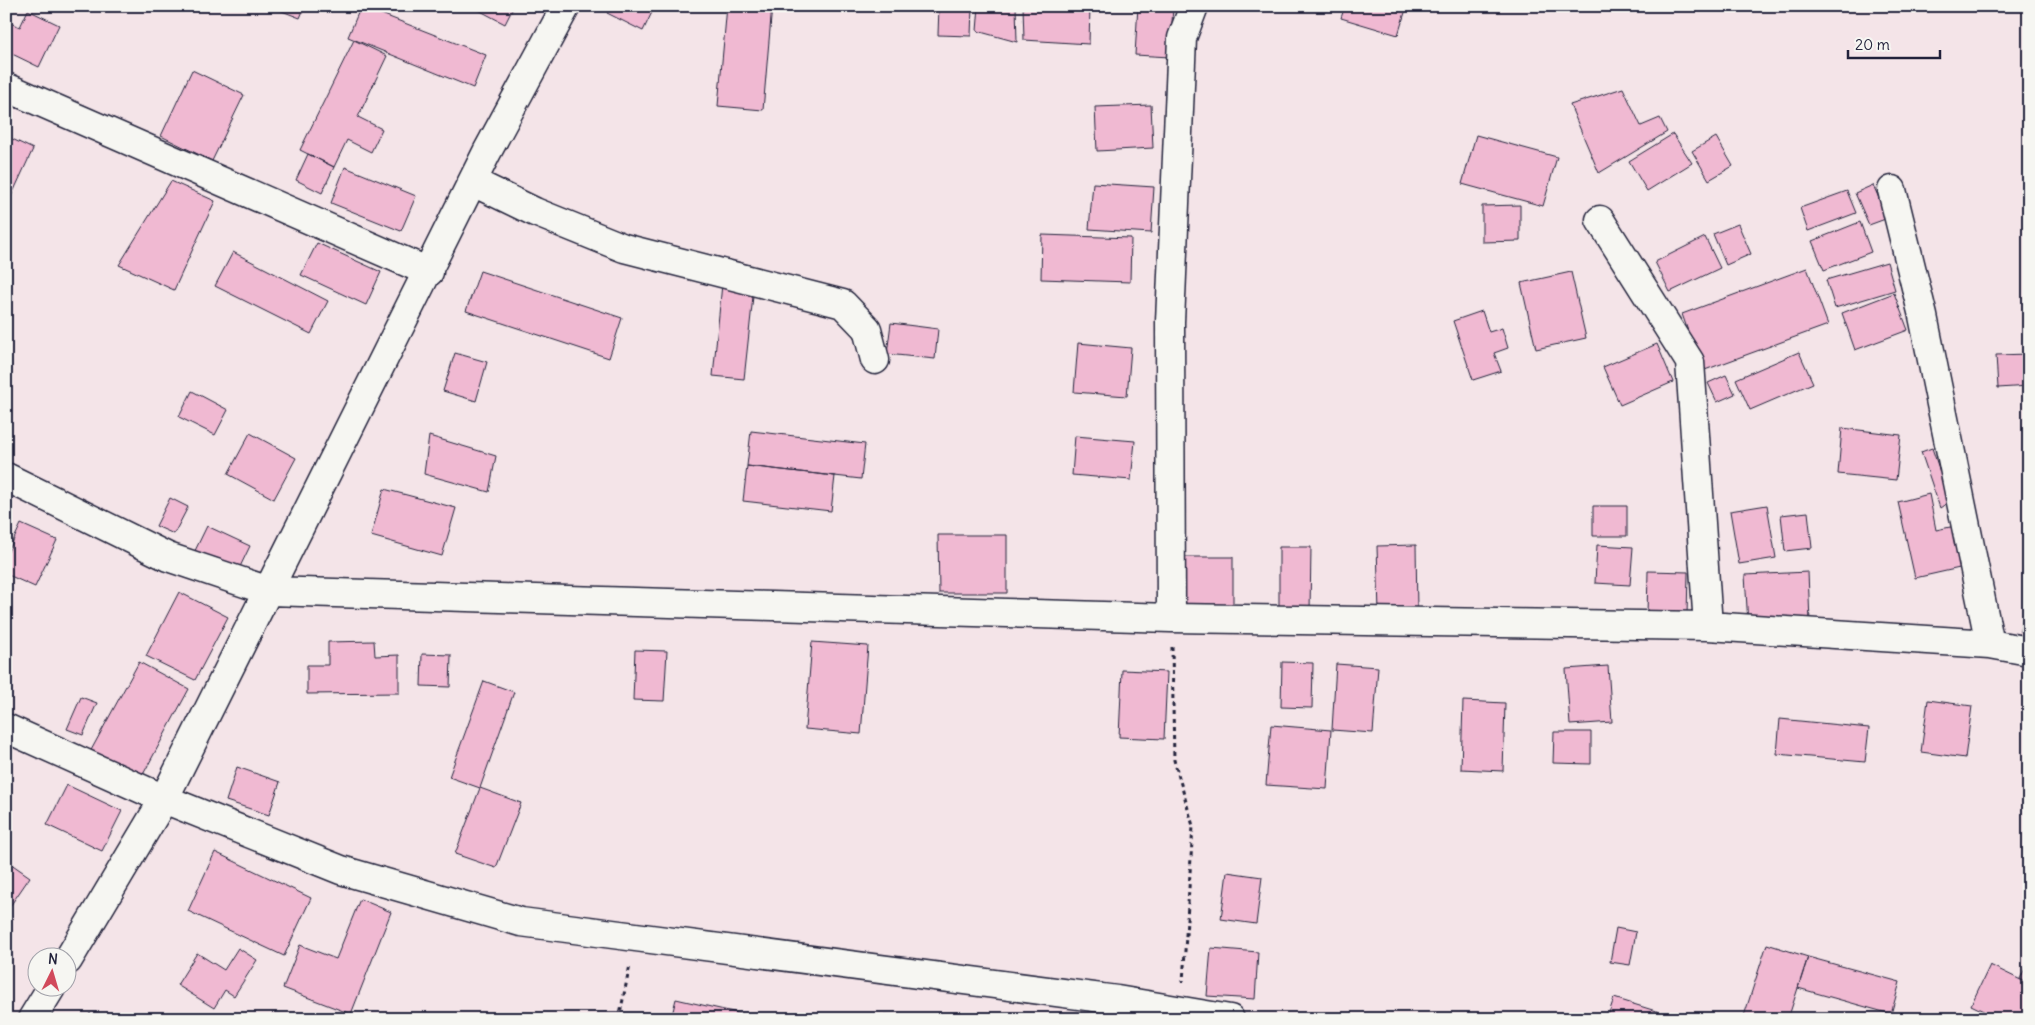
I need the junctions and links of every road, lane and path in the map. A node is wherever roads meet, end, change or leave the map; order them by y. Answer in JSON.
{"nodes":[{"id":1,"x":566,"y":6,"type":"edge"},
{"id":2,"x":1194,"y":6,"type":"edge"},
{"id":3,"x":6,"y":87,"type":"edge"},
{"id":4,"x":473,"y":182,"type":"junction"},
{"id":5,"x":1892,"y":190,"type":"dead end"},
{"id":6,"x":1600,"y":220,"type":"dead end"},
{"id":7,"x":429,"y":272,"type":"junction"},
{"id":8,"x":875,"y":360,"type":"dead end"},
{"id":9,"x":6,"y":477,"type":"edge"},
{"id":10,"x":269,"y":591,"type":"junction"},
{"id":11,"x":1171,"y":618,"type":"junction"},
{"id":12,"x":1708,"y":626,"type":"junction"},
{"id":13,"x":1990,"y":644,"type":"junction"},
{"id":14,"x":2029,"y":651,"type":"edge"},
{"id":15,"x":6,"y":728,"type":"edge"},
{"id":16,"x":164,"y":799,"type":"junction"},
{"id":17,"x":635,"y":937,"type":"junction"},
{"id":18,"x":75,"y":948,"type":"edge"},
{"id":19,"x":45,"y":998,"type":"edge"},
{"id":20,"x":1116,"y":1009,"type":"edge"},
{"id":21,"x":1181,"y":1011,"type":"junction"},
{"id":22,"x":32,"y":1019,"type":"edge"},
{"id":23,"x":619,"y":1019,"type":"edge"},
{"id":24,"x":1230,"y":1019,"type":"edge"}],
"edges":[{"from":1,"to":4,"type":"street"},
{"from":2,"to":11,"type":"street"},
{"from":3,"to":7,"type":"street"},
{"from":4,"to":7,"type":"street"},
{"from":4,"to":8,"type":"street"},
{"from":5,"to":13,"type":"street"},
{"from":6,"to":12,"type":"street"},
{"from":7,"to":10,"type":"street"},
{"from":9,"to":10,"type":"street"},
{"from":10,"to":11,"type":"street"},
{"from":10,"to":16,"type":"street"},
{"from":11,"to":12,"type":"street"},
{"from":11,"to":21,"type":"path"},
{"from":12,"to":13,"type":"street"},
{"from":13,"to":14,"type":"street"},
{"from":15,"to":16,"type":"street"},
{"from":16,"to":17,"type":"street"},
{"from":16,"to":18,"type":"street"},
{"from":17,"to":20,"type":"street"},
{"from":17,"to":23,"type":"path"},
{"from":19,"to":22,"type":"street"},
{"from":20,"to":21,"type":"street"},
{"from":21,"to":24,"type":"street"}]}
